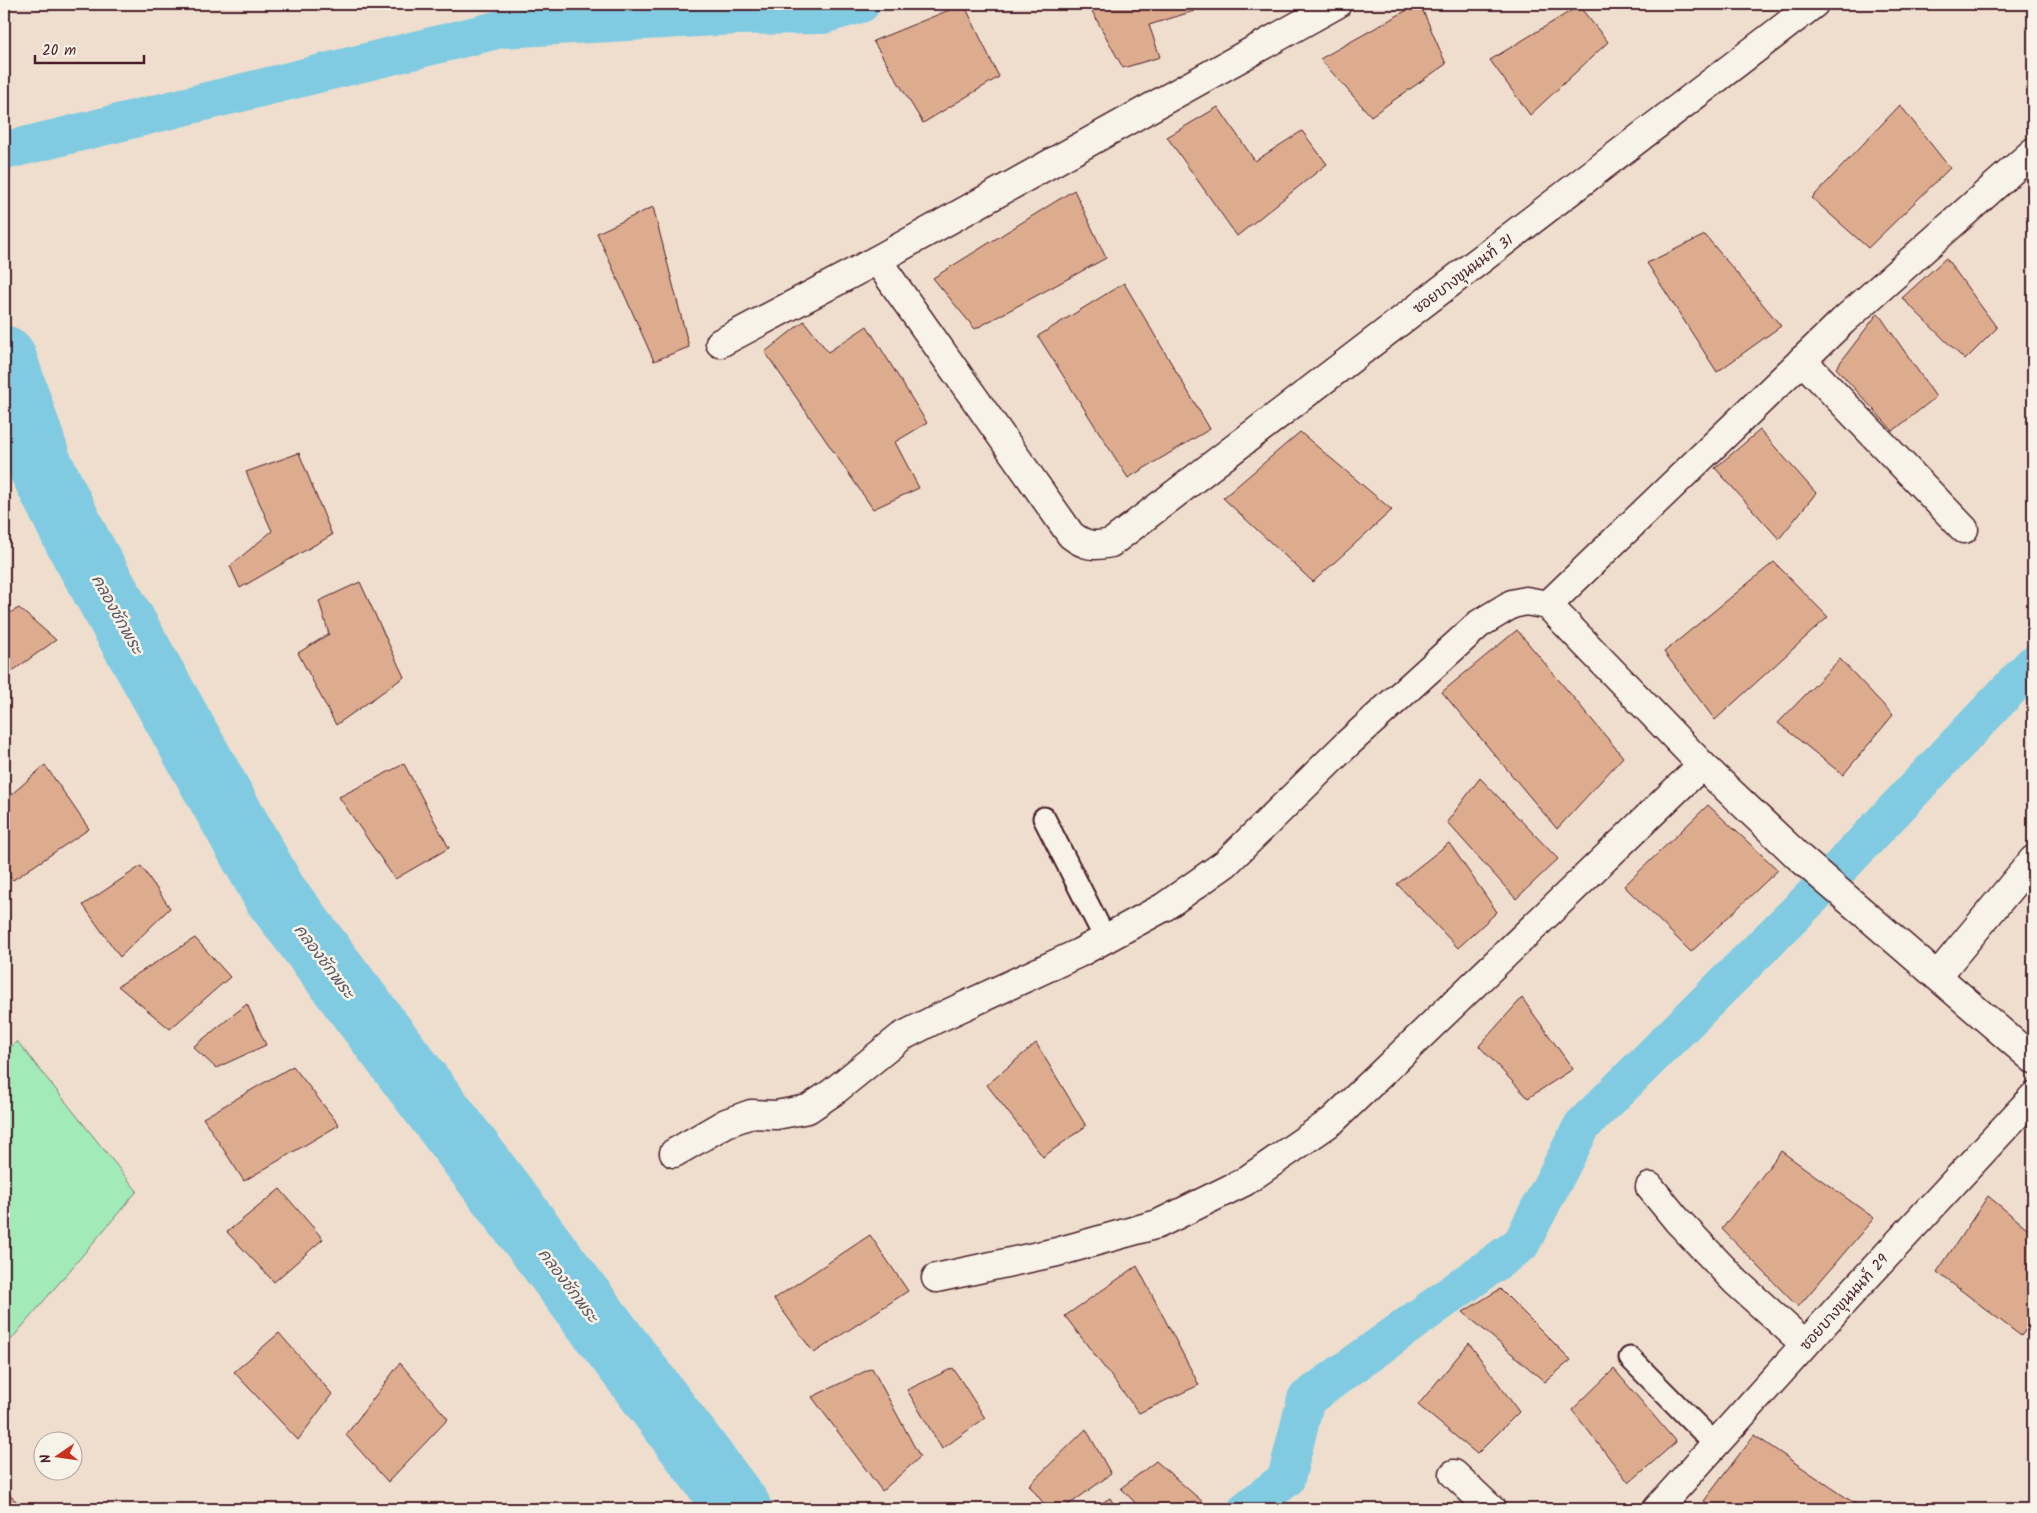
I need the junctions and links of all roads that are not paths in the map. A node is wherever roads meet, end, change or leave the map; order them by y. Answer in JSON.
{"nodes":[{"id":1,"x":1337,"y":4,"type":"edge"},
{"id":2,"x":1814,"y":4,"type":"edge"},
{"id":3,"x":2033,"y":152,"type":"edge"},
{"id":4,"x":877,"y":260,"type":"junction"},
{"id":5,"x":720,"y":343,"type":"dead end"},
{"id":6,"x":1802,"y":360,"type":"junction"},
{"id":7,"x":1964,"y":529,"type":"dead end"},
{"id":8,"x":1548,"y":605,"type":"junction"},
{"id":9,"x":1702,"y":765,"type":"junction"},
{"id":10,"x":1044,"y":818,"type":"dead end"},
{"id":11,"x":2033,"y":860,"type":"edge"},
{"id":12,"x":1105,"y":938,"type":"junction"},
{"id":13,"x":1938,"y":975,"type":"junction"},
{"id":14,"x":2033,"y":1059,"type":"edge"},
{"id":15,"x":2033,"y":1097,"type":"edge"},
{"id":16,"x":674,"y":1153,"type":"dead end"},
{"id":17,"x":1650,"y":1187,"type":"dead end"},
{"id":18,"x":936,"y":1278,"type":"dead end"},
{"id":19,"x":1805,"y":1344,"type":"junction"},
{"id":20,"x":1630,"y":1358,"type":"dead end"},
{"id":21,"x":1716,"y":1445,"type":"junction"},
{"id":22,"x":1454,"y":1474,"type":"dead end"},
{"id":23,"x":1663,"y":1507,"type":"edge"},
{"id":24,"x":1491,"y":1509,"type":"edge"}],
"edges":[{"from":1,"to":4,"type":"street"},
{"from":2,"to":4,"type":"street","name":"ซอยบางขุนนนท์ 31"},
{"from":3,"to":6,"type":"street"},
{"from":4,"to":5,"type":"street"},
{"from":6,"to":7,"type":"street"},
{"from":6,"to":8,"type":"street"},
{"from":8,"to":9,"type":"street"},
{"from":8,"to":12,"type":"street"},
{"from":9,"to":13,"type":"street"},
{"from":9,"to":18,"type":"street"},
{"from":10,"to":12,"type":"lane"},
{"from":11,"to":13,"type":"street"},
{"from":12,"to":16,"type":"street"},
{"from":13,"to":14,"type":"street"},
{"from":15,"to":19,"type":"street","name":"ซอยบางขุนนนท์ 29"},
{"from":17,"to":19,"type":"street"},
{"from":19,"to":21,"type":"street","name":"ซอยบางขุนนนท์ 29"},
{"from":20,"to":21,"type":"lane"},
{"from":21,"to":23,"type":"street","name":"ซอยบางขุนนนท์ 29"},
{"from":22,"to":24,"type":"street"}]}
